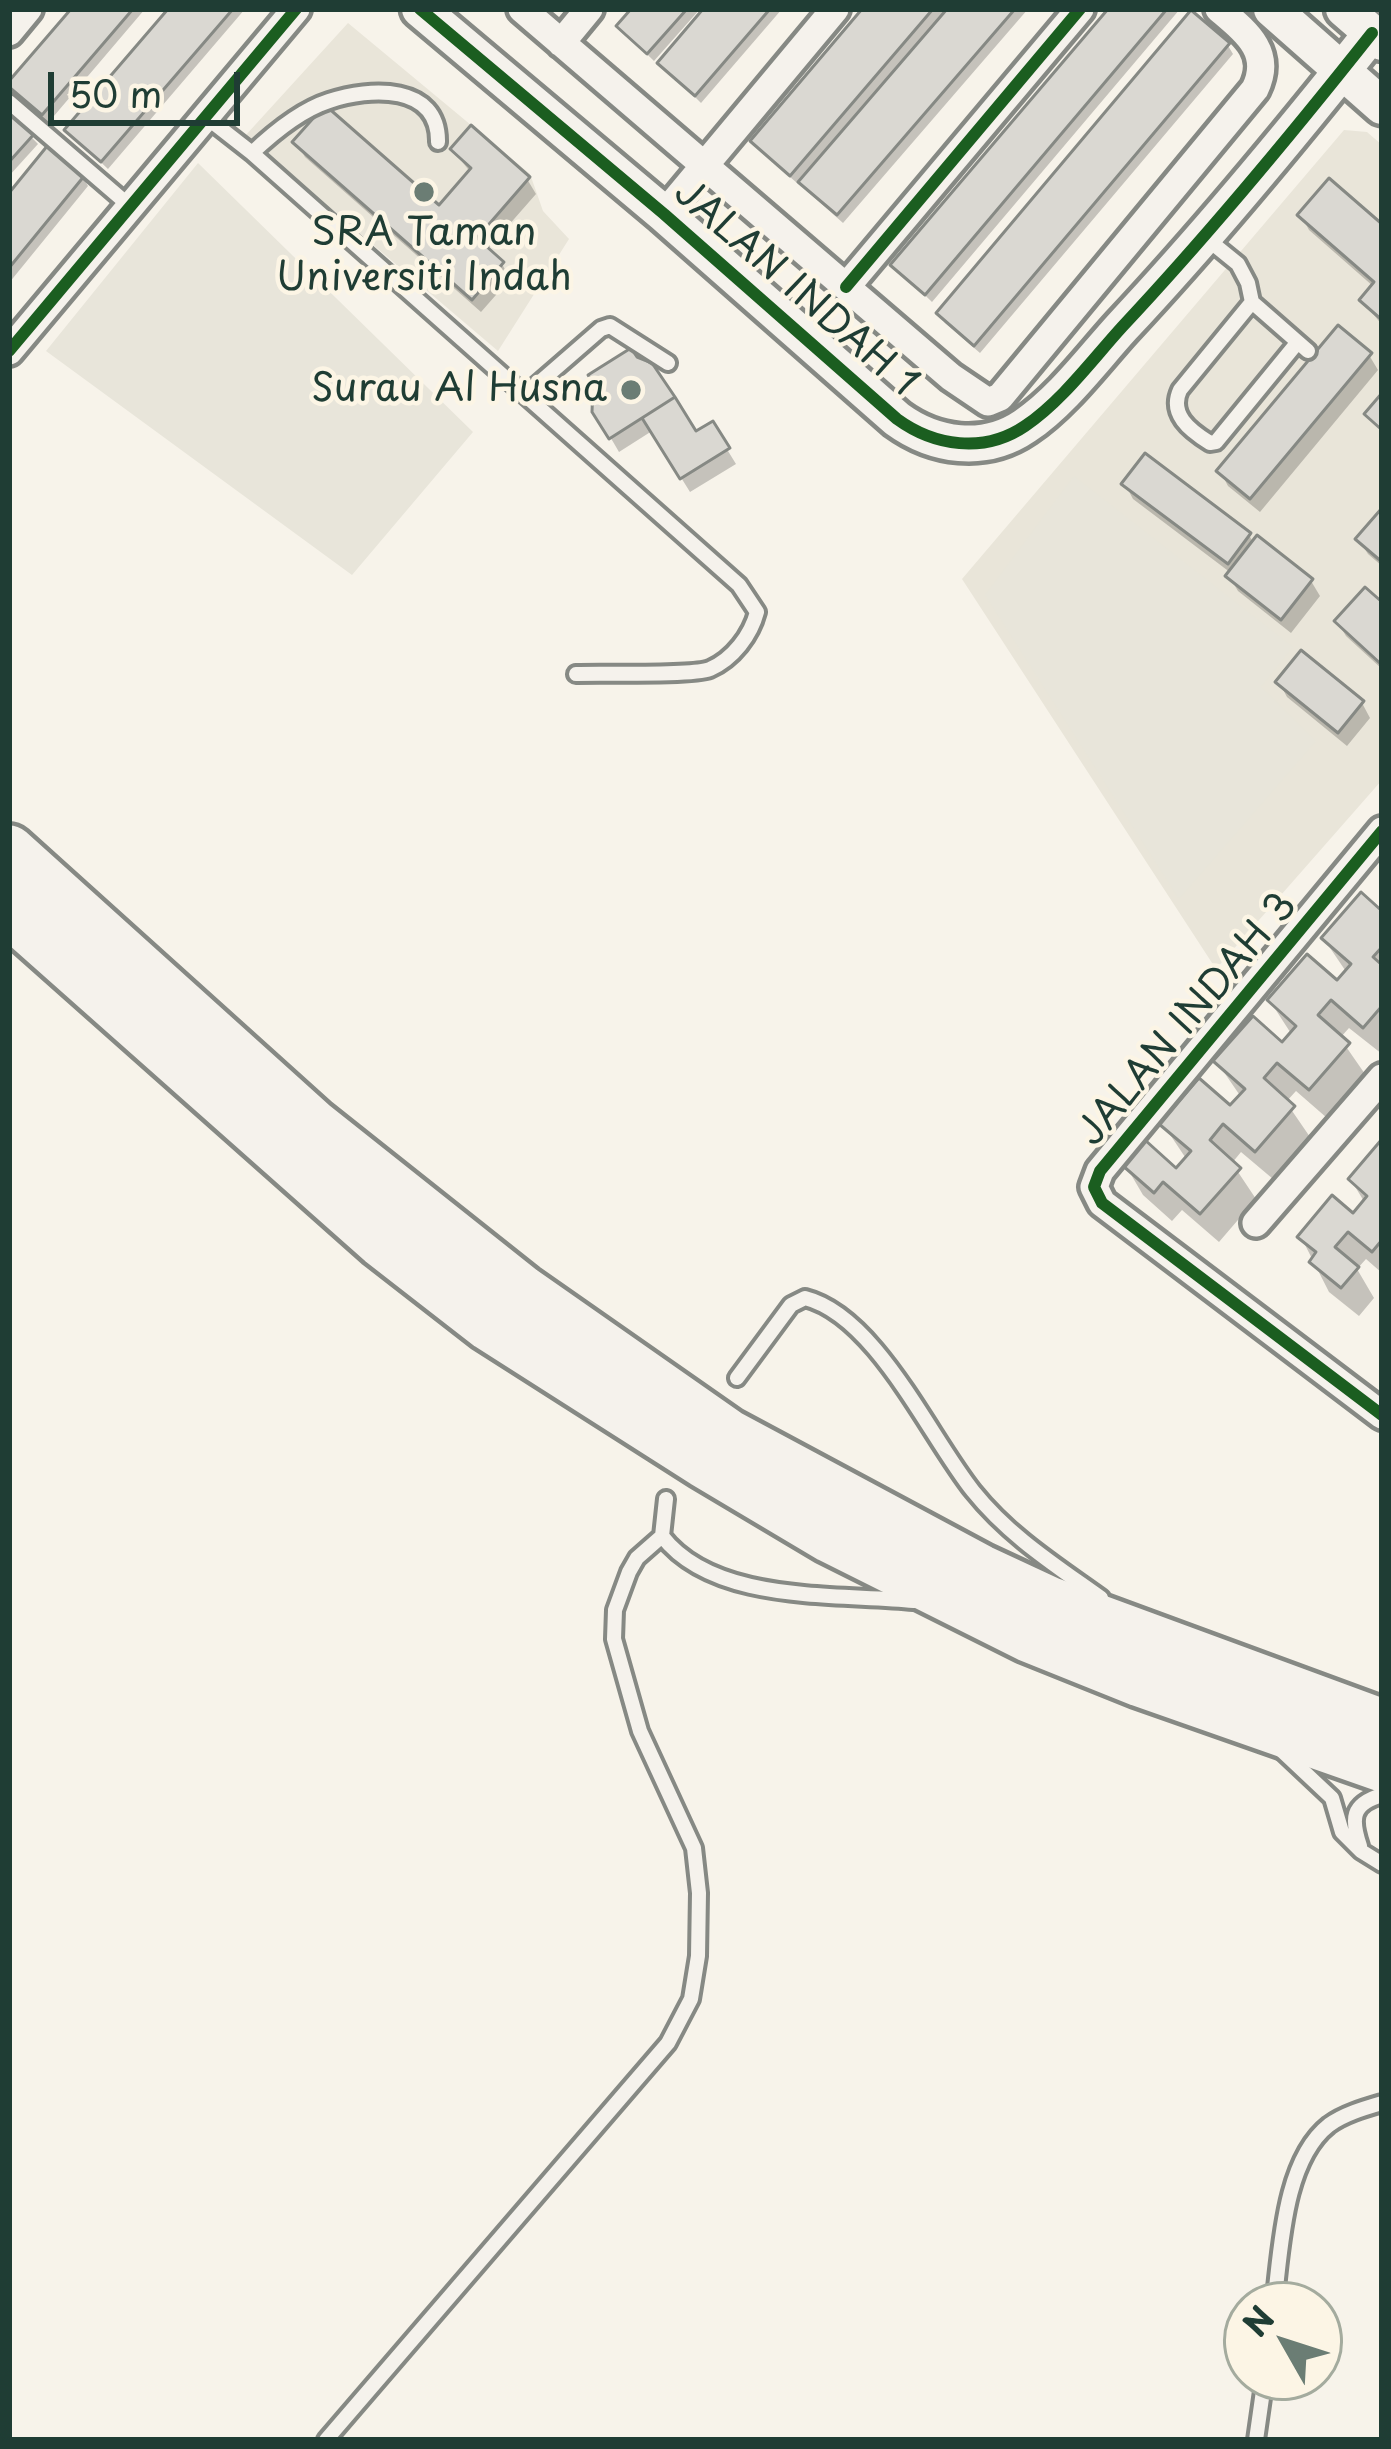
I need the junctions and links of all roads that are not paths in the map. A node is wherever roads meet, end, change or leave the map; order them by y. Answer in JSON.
{"nodes":[{"id":1,"x":28,"y":9,"type":"edge"},
{"id":2,"x":296,"y":9,"type":"edge"},
{"id":3,"x":420,"y":9,"type":"edge"},
{"id":4,"x":522,"y":9,"type":"edge"},
{"id":5,"x":590,"y":9,"type":"edge"},
{"id":6,"x":835,"y":9,"type":"edge"},
{"id":7,"x":1080,"y":9,"type":"edge"},
{"id":8,"x":1219,"y":9,"type":"edge"},
{"id":9,"x":1272,"y":9,"type":"edge"},
{"id":10,"x":1344,"y":9,"type":"edge"},
{"id":11,"x":9,"y":32,"type":"edge"},
{"id":12,"x":1377,"y":37,"type":"edge"},
{"id":13,"x":561,"y":43,"type":"junction"},
{"id":14,"x":1342,"y":72,"type":"junction"},
{"id":15,"x":9,"y":102,"type":"edge"},
{"id":16,"x":1382,"y":106,"type":"edge"},
{"id":17,"x":206,"y":117,"type":"junction"},
{"id":18,"x":438,"y":142,"type":"dead end"},
{"id":19,"x":252,"y":153,"type":"junction"},
{"id":20,"x":703,"y":167,"type":"junction"},
{"id":21,"x":132,"y":208,"type":"junction"},
{"id":22,"x":664,"y":214,"type":"junction"},
{"id":23,"x":1205,"y":238,"type":"junction"},
{"id":24,"x":846,"y":287,"type":"junction"},
{"id":25,"x":1252,"y":302,"type":"junction"},
{"id":26,"x":9,"y":351,"type":"edge"},
{"id":27,"x":668,"y":364,"type":"dead end"},
{"id":28,"x":525,"y":395,"type":"junction"},
{"id":29,"x":577,"y":674,"type":"dead end"},
{"id":30,"x":1382,"y":830,"type":"edge"},
{"id":31,"x":9,"y":851,"type":"edge"},
{"id":32,"x":9,"y":910,"type":"edge"},
{"id":33,"x":1382,"y":1078,"type":"edge"},
{"id":34,"x":1256,"y":1223,"type":"dead end"},
{"id":35,"x":737,"y":1378,"type":"dead end"},
{"id":36,"x":1382,"y":1415,"type":"edge"},
{"id":37,"x":666,"y":1499,"type":"dead end"},
{"id":38,"x":662,"y":1536,"type":"junction"},
{"id":39,"x":1028,"y":1636,"type":"junction"},
{"id":40,"x":1173,"y":1651,"type":"junction"},
{"id":41,"x":1251,"y":1720,"type":"junction"},
{"id":42,"x":1382,"y":1725,"type":"edge"},
{"id":43,"x":1382,"y":1766,"type":"edge"},
{"id":44,"x":1382,"y":1795,"type":"edge"},
{"id":45,"x":1361,"y":1851,"type":"junction"},
{"id":46,"x":1382,"y":1864,"type":"edge"},
{"id":47,"x":1382,"y":2103,"type":"edge"},
{"id":48,"x":1277,"y":2281,"type":"edge"},
{"id":49,"x":1262,"y":2401,"type":"edge"},
{"id":50,"x":326,"y":2440,"type":"edge"},
{"id":51,"x":1256,"y":2440,"type":"edge"}],
"edges":[{"from":1,"to":11,"type":"street"},
{"from":2,"to":17,"type":"street"},
{"from":3,"to":22,"type":"street","name":"JALAN INDAH 1"},
{"from":4,"to":13,"type":"street"},
{"from":5,"to":13,"type":"street"},
{"from":6,"to":20,"type":"street"},
{"from":7,"to":24,"type":"street"},
{"from":8,"to":24,"type":"street"},
{"from":9,"to":14,"type":"street"},
{"from":10,"to":12,"type":"street"},
{"from":12,"to":14,"type":"street","name":"JALAN INDAH 1"},
{"from":13,"to":20,"type":"street"},
{"from":14,"to":16,"type":"street"},
{"from":14,"to":23,"type":"street","name":"JALAN INDAH 1"},
{"from":15,"to":21,"type":"lane"},
{"from":17,"to":19,"type":"lane"},
{"from":17,"to":21,"type":"street"},
{"from":18,"to":19,"type":"lane"},
{"from":19,"to":28,"type":"lane"},
{"from":20,"to":22,"type":"street"},
{"from":20,"to":24,"type":"street"},
{"from":21,"to":26,"type":"street"},
{"from":22,"to":23,"type":"street","name":"JALAN INDAH 1"},
{"from":23,"to":25,"type":"lane"},
{"from":25,"to":25,"type":"lane"},
{"from":27,"to":28,"type":"lane"},
{"from":28,"to":29,"type":"lane"},
{"from":30,"to":36,"type":"street","name":"JALAN INDAH 3"},
{"from":31,"to":40,"type":"highway"},
{"from":32,"to":39,"type":"highway"},
{"from":33,"to":34,"type":"street"},
{"from":35,"to":40,"type":"lane"},
{"from":37,"to":38,"type":"lane"},
{"from":38,"to":39,"type":"lane"},
{"from":38,"to":50,"type":"lane"},
{"from":39,"to":41,"type":"highway"},
{"from":40,"to":42,"type":"highway"},
{"from":41,"to":43,"type":"highway"},
{"from":41,"to":45,"type":"lane"},
{"from":44,"to":45,"type":"lane"},
{"from":45,"to":46,"type":"lane"},
{"from":47,"to":48,"type":"lane"},
{"from":49,"to":51,"type":"lane"}]}
